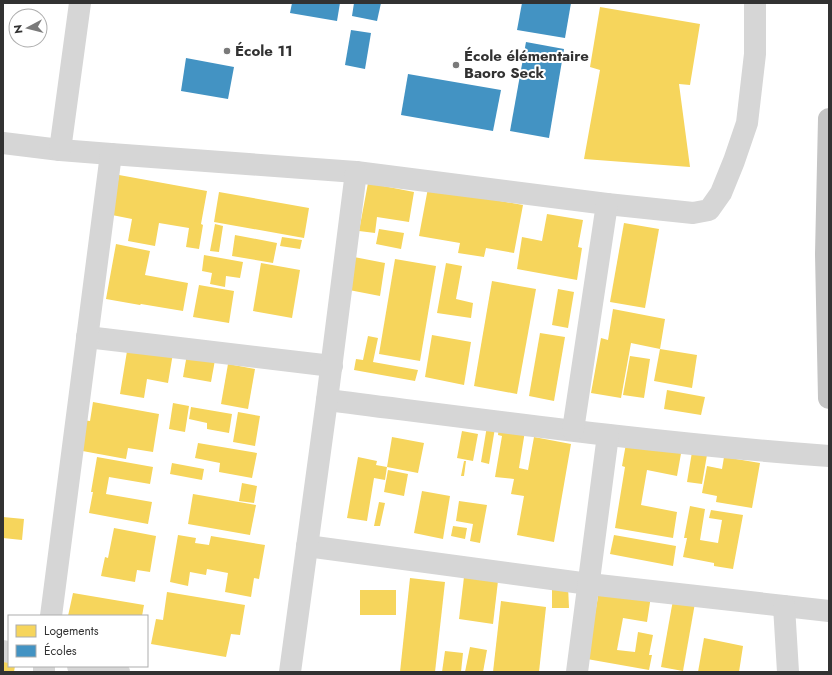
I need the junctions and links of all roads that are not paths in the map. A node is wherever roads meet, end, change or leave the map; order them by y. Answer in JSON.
{"nodes":[{"id":1,"x":80,"y":3,"type":"edge"},
{"id":2,"x":755,"y":3,"type":"edge"},
{"id":3,"x":829,"y":119,"type":"edge"},
{"id":4,"x":3,"y":143,"type":"edge"},
{"id":5,"x":60,"y":150,"type":"junction"},
{"id":6,"x":111,"y":154,"type":"junction"},
{"id":7,"x":356,"y":172,"type":"junction"},
{"id":8,"x":607,"y":204,"type":"junction"},
{"id":9,"x":87,"y":337,"type":"junction"},
{"id":10,"x":332,"y":366,"type":"junction"},
{"id":11,"x":829,"y":398,"type":"edge"},
{"id":12,"x":327,"y":400,"type":"junction"},
{"id":13,"x":573,"y":430,"type":"junction"},
{"id":14,"x":608,"y":435,"type":"junction"},
{"id":15,"x":829,"y":456,"type":"edge"},
{"id":16,"x":307,"y":546,"type":"junction"},
{"id":17,"x":589,"y":584,"type":"junction"},
{"id":18,"x":784,"y":606,"type":"junction"},
{"id":19,"x":829,"y":611,"type":"edge"},
{"id":20,"x":50,"y":615,"type":"edge"},
{"id":21,"x":85,"y":667,"type":"edge"},
{"id":22,"x":119,"y":672,"type":"edge"},
{"id":23,"x":290,"y":672,"type":"edge"},
{"id":24,"x":577,"y":672,"type":"edge"},
{"id":25,"x":788,"y":672,"type":"edge"}],
"edges":[{"from":1,"to":5,"type":"street"},
{"from":2,"to":8,"type":"street"},
{"from":3,"to":11,"type":"highway"},
{"from":4,"to":5,"type":"street"},
{"from":5,"to":6,"type":"street"},
{"from":6,"to":7,"type":"street"},
{"from":6,"to":9,"type":"street"},
{"from":7,"to":8,"type":"street"},
{"from":7,"to":10,"type":"street"},
{"from":8,"to":13,"type":"street"},
{"from":9,"to":10,"type":"street"},
{"from":9,"to":20,"type":"street"},
{"from":10,"to":12,"type":"street"},
{"from":12,"to":13,"type":"street"},
{"from":12,"to":16,"type":"street"},
{"from":13,"to":14,"type":"street"},
{"from":14,"to":15,"type":"street"},
{"from":14,"to":17,"type":"street"},
{"from":16,"to":17,"type":"street"},
{"from":16,"to":23,"type":"street"},
{"from":17,"to":18,"type":"street"},
{"from":17,"to":24,"type":"street"},
{"from":18,"to":19,"type":"street"},
{"from":18,"to":25,"type":"street"},
{"from":21,"to":22,"type":"street"}]}
